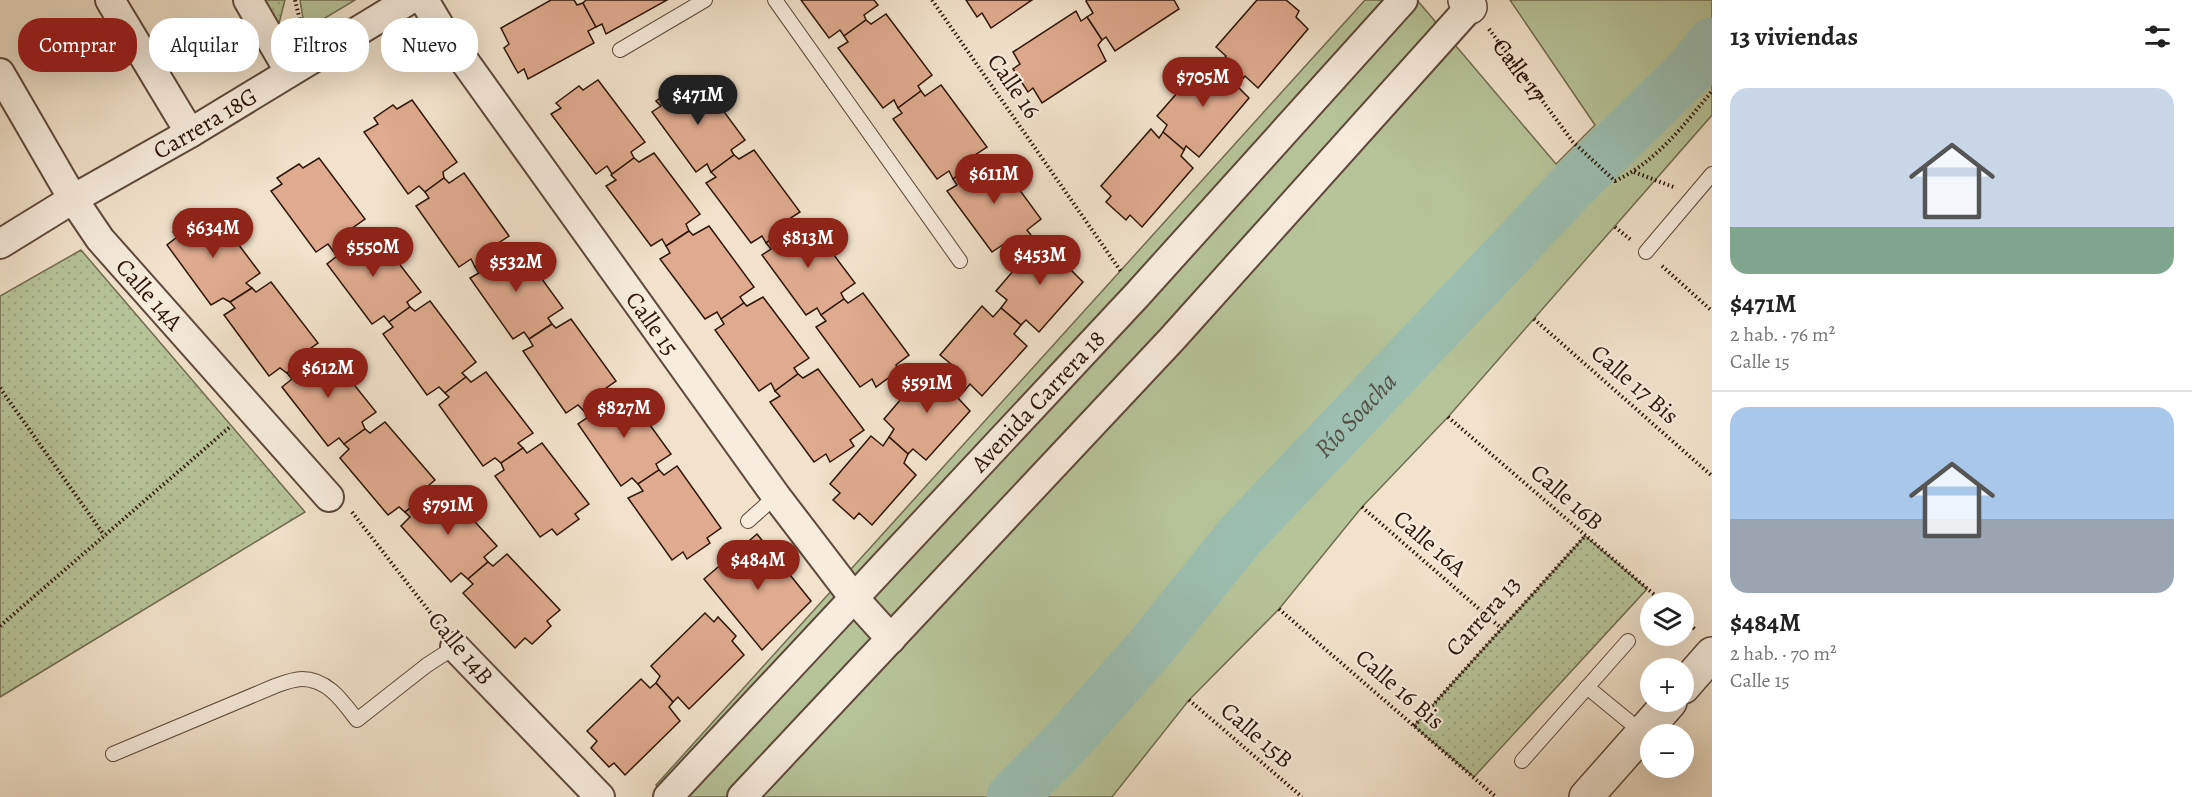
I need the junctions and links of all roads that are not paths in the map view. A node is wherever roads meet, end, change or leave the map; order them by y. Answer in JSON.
{"nodes":[{"id":1,"x":110,"y":0,"type":"edge"},
{"id":2,"x":248,"y":0,"type":"edge"},
{"id":3,"x":409,"y":0,"type":"edge"},
{"id":4,"x":424,"y":0,"type":"edge"},
{"id":5,"x":705,"y":0,"type":"edge"},
{"id":6,"x":775,"y":0,"type":"edge"},
{"id":7,"x":1403,"y":0,"type":"edge"},
{"id":8,"x":1468,"y":3,"type":"edge"},
{"id":9,"x":369,"y":24,"type":"edge"},
{"id":10,"x":271,"y":39,"type":"edge"},
{"id":11,"x":620,"y":50,"type":"dead end"},
{"id":12,"x":288,"y":72,"type":"edge"},
{"id":13,"x":0,"y":73,"type":"edge"},
{"id":14,"x":190,"y":133,"type":"junction"},
{"id":15,"x":1712,"y":174,"type":"edge"},
{"id":16,"x":73,"y":199,"type":"junction"},
{"id":17,"x":0,"y":244,"type":"edge"},
{"id":18,"x":1646,"y":252,"type":"road end"},
{"id":19,"x":960,"y":261,"type":"dead end"},
{"id":20,"x":776,"y":496,"type":"junction"},
{"id":21,"x":329,"y":497,"type":"road end"},
{"id":22,"x":748,"y":521,"type":"dead end"},
{"id":23,"x":854,"y":597,"type":"junction"},
{"id":24,"x":891,"y":639,"type":"junction"},
{"id":25,"x":1628,"y":641,"type":"dead end"},
{"id":26,"x":456,"y":647,"type":"joint"},
{"id":27,"x":1712,"y":654,"type":"edge"},
{"id":28,"x":1694,"y":674,"type":"edge"},
{"id":29,"x":1587,"y":687,"type":"junction"},
{"id":30,"x":1661,"y":712,"type":"edge"},
{"id":31,"x":1651,"y":724,"type":"edge"},
{"id":32,"x":1640,"y":731,"type":"edge"},
{"id":33,"x":1640,"y":736,"type":"edge"},
{"id":34,"x":113,"y":754,"type":"dead end"},
{"id":35,"x":1522,"y":761,"type":"dead end"},
{"id":36,"x":600,"y":797,"type":"edge"},
{"id":37,"x":668,"y":797,"type":"edge"},
{"id":38,"x":742,"y":797,"type":"edge"},
{"id":39,"x":1586,"y":797,"type":"edge"}],
"edges":[{"from":1,"to":14,"type":"street"},
{"from":2,"to":10,"type":"street"},
{"from":3,"to":9,"type":"street","name":"Carrera 18G"},
{"from":4,"to":20,"type":"street","name":"Calle 15"},
{"from":5,"to":11,"type":"lane"},
{"from":6,"to":19,"type":"lane"},
{"from":7,"to":23,"type":"street","name":"Avenida Carrera 18"},
{"from":8,"to":24,"type":"street"},
{"from":12,"to":14,"type":"street","name":"Carrera 18G"},
{"from":13,"to":16,"type":"street","name":"Calle 14A"},
{"from":14,"to":16,"type":"street","name":"Carrera 18G"},
{"from":15,"to":18,"type":"lane"},
{"from":16,"to":17,"type":"street","name":"Carrera 18G"},
{"from":16,"to":21,"type":"street","name":"Calle 14A"},
{"from":20,"to":22,"type":"lane"},
{"from":20,"to":23,"type":"street","name":"Calle 15"},
{"from":23,"to":24,"type":"street","name":"Calle 15"},
{"from":23,"to":37,"type":"street","name":"Avenida Carrera 18"},
{"from":24,"to":38,"type":"street"},
{"from":25,"to":29,"type":"lane"},
{"from":26,"to":34,"type":"lane"},
{"from":26,"to":36,"type":"street","name":"Calle 14B"},
{"from":27,"to":28,"type":"street"},
{"from":29,"to":32,"type":"lane"},
{"from":29,"to":35,"type":"lane"},
{"from":30,"to":31,"type":"street"},
{"from":33,"to":39,"type":"street"}]}
